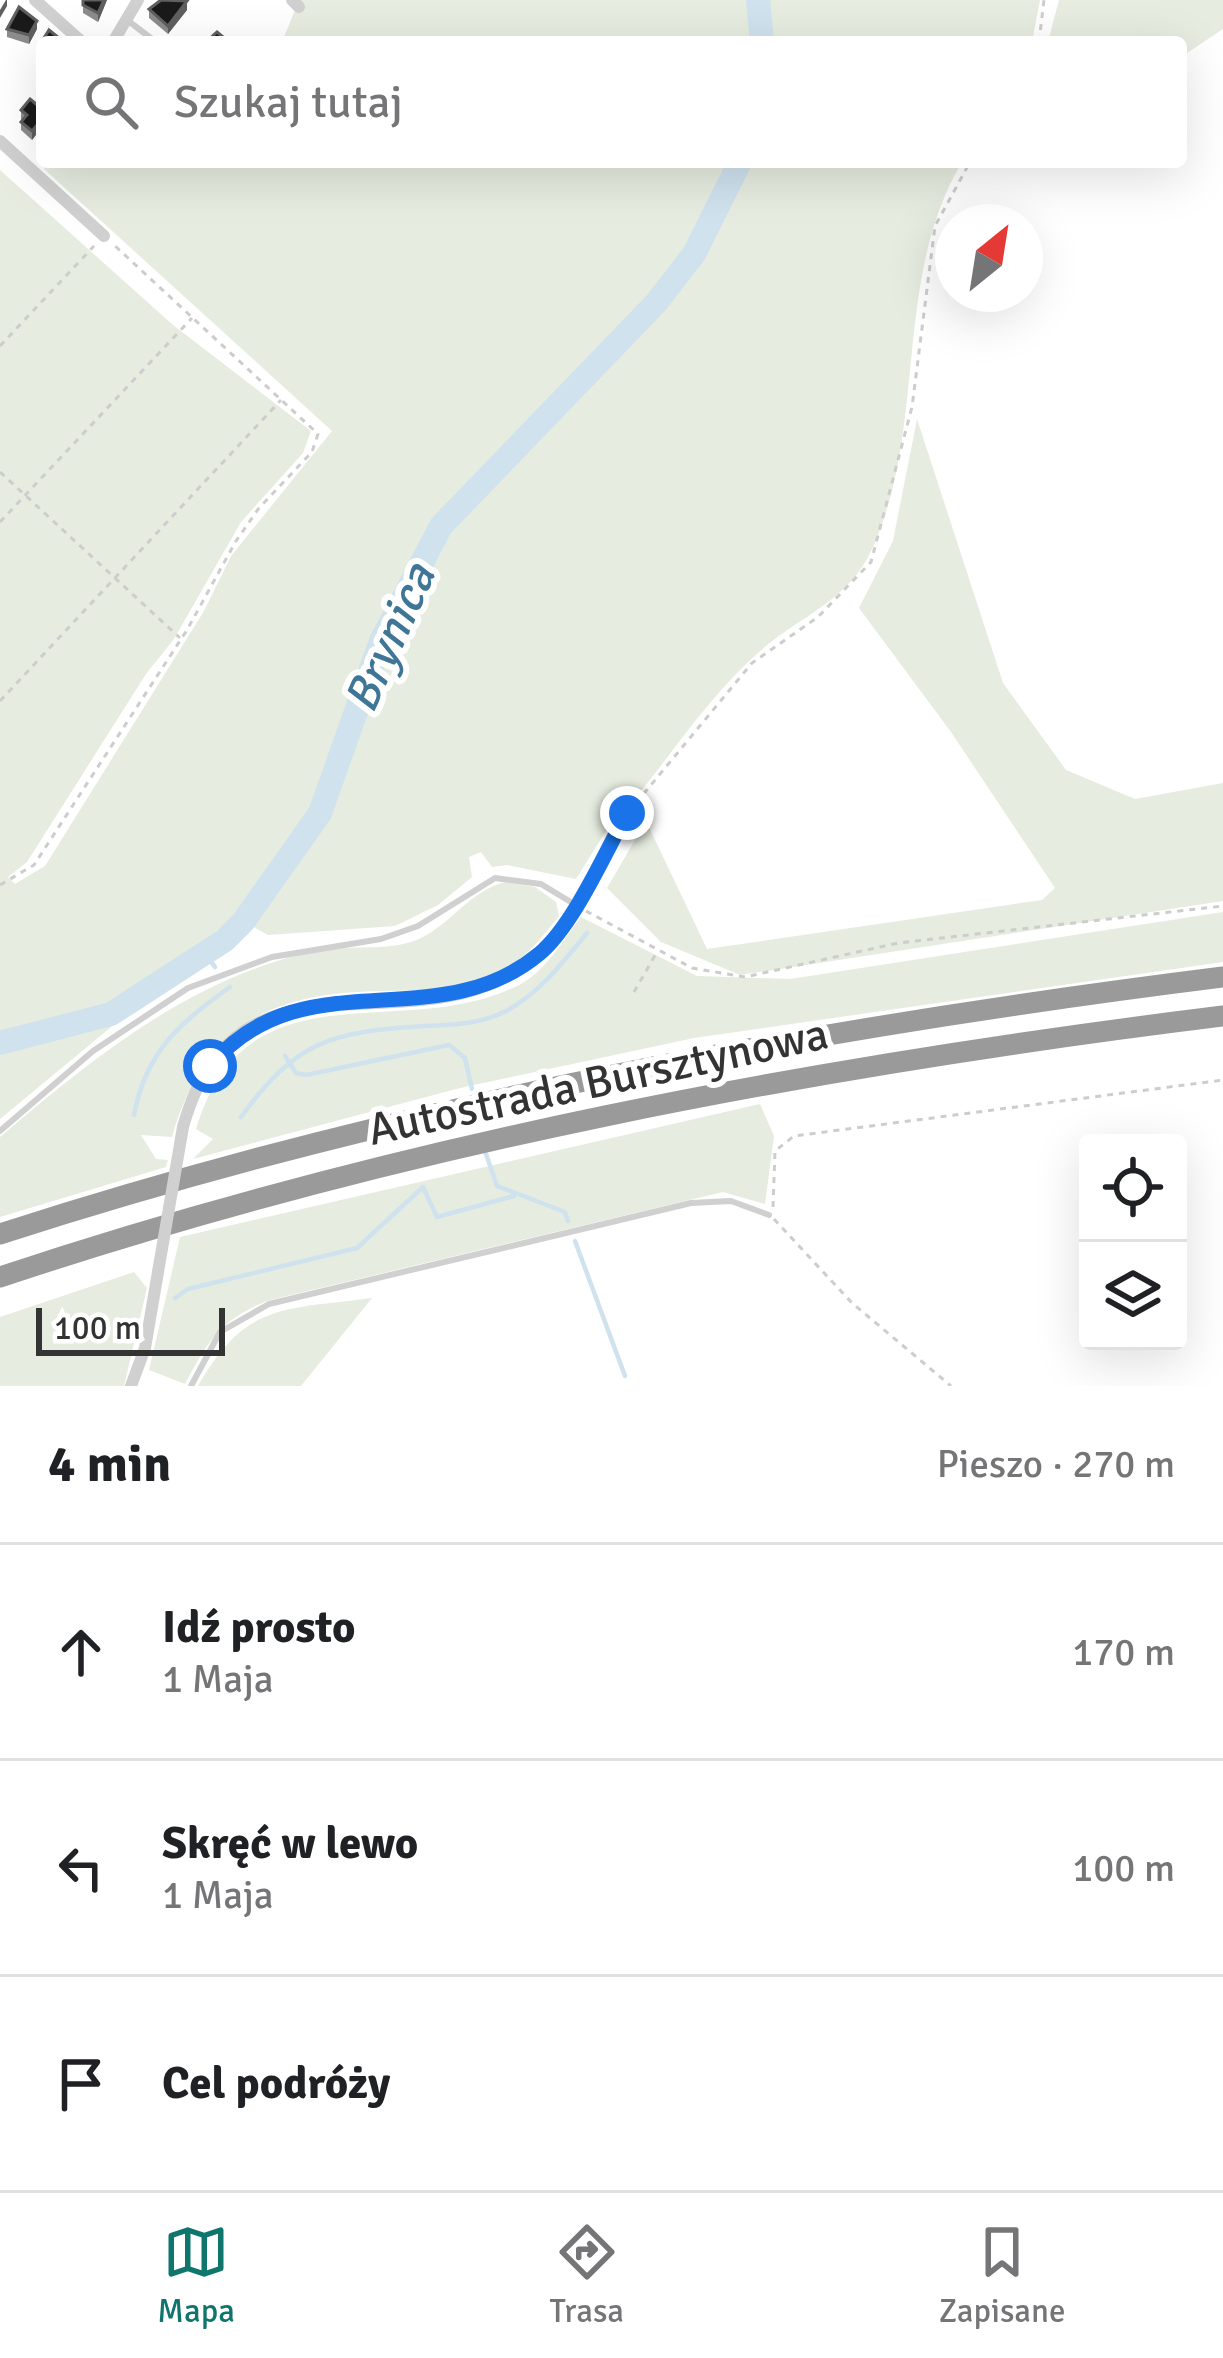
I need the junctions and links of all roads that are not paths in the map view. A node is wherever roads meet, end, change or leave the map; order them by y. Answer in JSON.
{"nodes":[{"id":1,"x":35,"y":0,"type":"edge"},
{"id":2,"x":138,"y":0,"type":"edge"},
{"id":3,"x":127,"y":20,"type":"junction"},
{"id":4,"x":75,"y":36,"type":"edge"},
{"id":5,"x":117,"y":36,"type":"edge"},
{"id":6,"x":149,"y":36,"type":"edge"},
{"id":7,"x":0,"y":141,"type":"edge"},
{"id":8,"x":104,"y":236,"type":"road end"},
{"id":9,"x":627,"y":813,"type":"road end"},
{"id":10,"x":574,"y":904,"type":"junction"},
{"id":11,"x":1223,"y":977,"type":"edge"},
{"id":12,"x":1223,"y":1016,"type":"edge"},
{"id":13,"x":0,"y":1131,"type":"edge"},
{"id":14,"x":769,"y":1215,"type":"road end"},
{"id":15,"x":0,"y":1234,"type":"edge"},
{"id":16,"x":0,"y":1277,"type":"edge"},
{"id":17,"x":131,"y":1386,"type":"edge"},
{"id":18,"x":191,"y":1386,"type":"edge"}],
"edges":[{"from":1,"to":4,"type":"street"},
{"from":2,"to":3,"type":"street"},
{"from":3,"to":5,"type":"street"},
{"from":3,"to":6,"type":"lane"},
{"from":7,"to":8,"type":"street"},
{"from":9,"to":10,"type":"street"},
{"from":10,"to":13,"type":"lane"},
{"from":10,"to":17,"type":"street","bridge":true},
{"from":11,"to":15,"type":"highway","name":"Autostrada Bursztynowa"},
{"from":12,"to":16,"type":"highway","name":"Autostrada Bursztynowa"},
{"from":14,"to":18,"type":"lane"}]}
